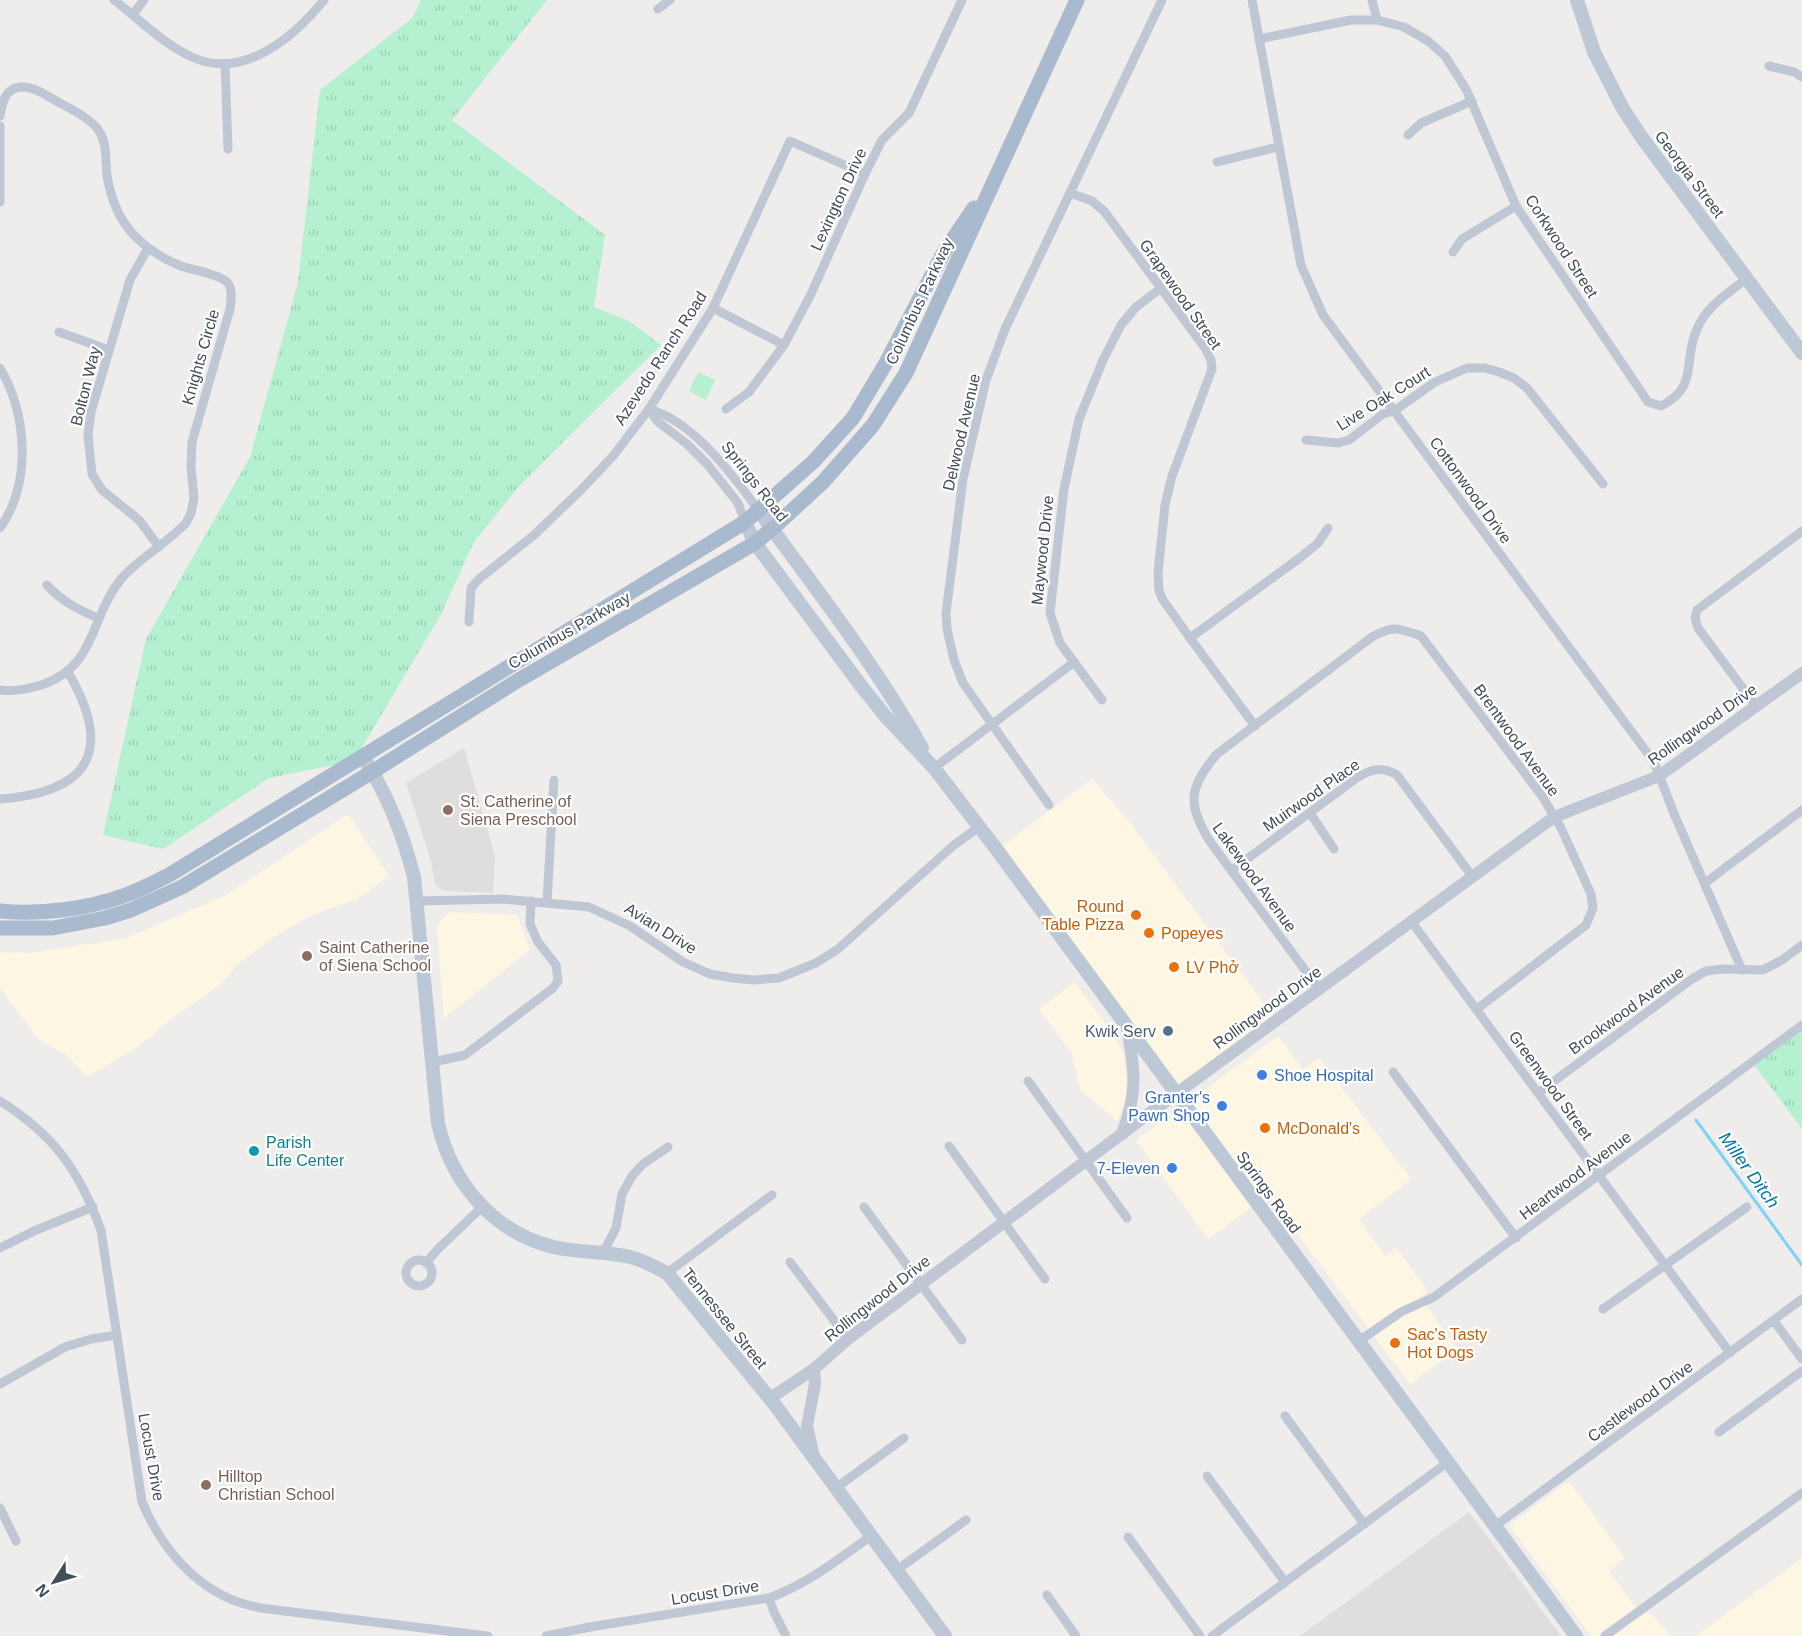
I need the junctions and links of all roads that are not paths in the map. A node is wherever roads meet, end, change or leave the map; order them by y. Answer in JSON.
{"nodes":[{"id":1,"x":114,"y":0,"type":"edge"},
{"id":2,"x":144,"y":0,"type":"edge"},
{"id":3,"x":324,"y":0,"type":"edge"},
{"id":4,"x":670,"y":0,"type":"edge"},
{"id":5,"x":962,"y":0,"type":"edge"},
{"id":6,"x":1077,"y":0,"type":"edge"},
{"id":7,"x":1162,"y":0,"type":"edge"},
{"id":8,"x":1252,"y":0,"type":"edge"},
{"id":9,"x":1372,"y":0,"type":"edge"},
{"id":10,"x":1577,"y":0,"type":"edge"},
{"id":11,"x":658,"y":9,"type":"dead end"},
{"id":12,"x":133,"y":15,"type":"junction"},
{"id":13,"x":1377,"y":20,"type":"junction"},
{"id":14,"x":1259,"y":39,"type":"junction"},
{"id":15,"x":225,"y":64,"type":"junction"},
{"id":16,"x":1769,"y":66,"type":"dead end"},
{"id":17,"x":1802,"y":77,"type":"edge"},
{"id":18,"x":1472,"y":101,"type":"junction"},
{"id":19,"x":0,"y":116,"type":"edge"},
{"id":20,"x":0,"y":126,"type":"edge"},
{"id":21,"x":1407,"y":135,"type":"dead end"},
{"id":22,"x":1278,"y":147,"type":"junction"},
{"id":23,"x":228,"y":149,"type":"dead end"},
{"id":24,"x":1217,"y":162,"type":"dead end"},
{"id":25,"x":998,"y":173,"type":"junction"},
{"id":26,"x":865,"y":174,"type":"junction"},
{"id":27,"x":1070,"y":193,"type":"junction"},
{"id":28,"x":0,"y":202,"type":"edge"},
{"id":29,"x":1516,"y":206,"type":"junction"},
{"id":30,"x":148,"y":248,"type":"junction"},
{"id":31,"x":1453,"y":252,"type":"dead end"},
{"id":32,"x":1746,"y":279,"type":"junction"},
{"id":33,"x":1161,"y":288,"type":"junction"},
{"id":34,"x":713,"y":308,"type":"junction"},
{"id":35,"x":59,"y":332,"type":"dead end"},
{"id":36,"x":784,"y":345,"type":"junction"},
{"id":37,"x":109,"y":350,"type":"junction"},
{"id":38,"x":1802,"y":353,"type":"edge"},
{"id":39,"x":0,"y":368,"type":"edge"},
{"id":40,"x":649,"y":409,"type":"junction"},
{"id":41,"x":726,"y":410,"type":"dead end"},
{"id":42,"x":1394,"y":411,"type":"junction"},
{"id":43,"x":1306,"y":440,"type":"dead end"},
{"id":44,"x":1603,"y":484,"type":"dead end"},
{"id":45,"x":759,"y":511,"type":"junction"},
{"id":46,"x":745,"y":522,"type":"junction"},
{"id":47,"x":0,"y":528,"type":"edge"},
{"id":48,"x":1328,"y":528,"type":"dead end"},
{"id":49,"x":772,"y":529,"type":"junction"},
{"id":50,"x":1802,"y":531,"type":"edge"},
{"id":51,"x":755,"y":543,"type":"junction"},
{"id":52,"x":159,"y":547,"type":"junction"},
{"id":53,"x":48,"y":585,"type":"dead end"},
{"id":54,"x":98,"y":618,"type":"junction"},
{"id":55,"x":469,"y":622,"type":"dead end"},
{"id":56,"x":1190,"y":638,"type":"junction"},
{"id":57,"x":1073,"y":663,"type":"junction"},
{"id":58,"x":68,"y":672,"type":"junction"},
{"id":59,"x":1802,"y":673,"type":"edge"},
{"id":60,"x":0,"y":690,"type":"edge"},
{"id":61,"x":1102,"y":700,"type":"dead end"},
{"id":62,"x":1756,"y":706,"type":"junction"},
{"id":63,"x":991,"y":725,"type":"junction"},
{"id":64,"x":1255,"y":726,"type":"junction"},
{"id":65,"x":363,"y":757,"type":"junction"},
{"id":66,"x":934,"y":768,"type":"junction"},
{"id":67,"x":372,"y":772,"type":"junction"},
{"id":68,"x":1659,"y":776,"type":"junction"},
{"id":69,"x":554,"y":780,"type":"dead end"},
{"id":70,"x":0,"y":799,"type":"edge"},
{"id":71,"x":1050,"y":805,"type":"dead end"},
{"id":72,"x":1802,"y":810,"type":"edge"},
{"id":73,"x":1310,"y":813,"type":"junction"},
{"id":74,"x":1554,"y":817,"type":"junction"},
{"id":75,"x":979,"y":827,"type":"junction"},
{"id":76,"x":1334,"y":849,"type":"dead end"},
{"id":77,"x":1232,"y":870,"type":"junction"},
{"id":78,"x":1472,"y":876,"type":"junction"},
{"id":79,"x":1705,"y":883,"type":"junction"},
{"id":80,"x":418,"y":901,"type":"junction"},
{"id":81,"x":531,"y":901,"type":"junction"},
{"id":82,"x":548,"y":902,"type":"junction"},
{"id":83,"x":0,"y":911,"type":"edge"},
{"id":84,"x":1411,"y":921,"type":"junction"},
{"id":85,"x":0,"y":928,"type":"edge"},
{"id":86,"x":1802,"y":945,"type":"edge"},
{"id":87,"x":1742,"y":970,"type":"junction"},
{"id":88,"x":1319,"y":989,"type":"junction"},
{"id":89,"x":1477,"y":1009,"type":"junction"},
{"id":90,"x":1802,"y":1025,"type":"edge"},
{"id":91,"x":1126,"y":1026,"type":"junction"},
{"id":92,"x":439,"y":1061,"type":"junction"},
{"id":93,"x":1393,"y":1072,"type":"dead end"},
{"id":94,"x":1028,"y":1081,"type":"dead end"},
{"id":95,"x":1538,"y":1093,"type":"junction"},
{"id":96,"x":1176,"y":1094,"type":"junction"},
{"id":97,"x":0,"y":1101,"type":"edge"},
{"id":98,"x":1122,"y":1134,"type":"junction"},
{"id":99,"x":949,"y":1146,"type":"dead end"},
{"id":100,"x":668,"y":1147,"type":"dead end"},
{"id":101,"x":1086,"y":1161,"type":"junction"},
{"id":102,"x":1599,"y":1176,"type":"junction"},
{"id":103,"x":772,"y":1195,"type":"dead end"},
{"id":104,"x":93,"y":1207,"type":"junction"},
{"id":105,"x":482,"y":1207,"type":"junction"},
{"id":106,"x":1748,"y":1207,"type":"dead end"},
{"id":107,"x":864,"y":1208,"type":"dead end"},
{"id":108,"x":1127,"y":1218,"type":"dead end"},
{"id":109,"x":1004,"y":1222,"type":"junction"},
{"id":110,"x":1516,"y":1238,"type":"junction"},
{"id":111,"x":0,"y":1248,"type":"edge"},
{"id":112,"x":603,"y":1253,"type":"junction"},
{"id":113,"x":790,"y":1262,"type":"dead end"},
{"id":114,"x":426,"y":1263,"type":"dead end"},
{"id":115,"x":1665,"y":1265,"type":"junction"},
{"id":116,"x":668,"y":1274,"type":"junction"},
{"id":117,"x":1046,"y":1279,"type":"dead end"},
{"id":118,"x":921,"y":1284,"type":"junction"},
{"id":119,"x":1802,"y":1299,"type":"edge"},
{"id":120,"x":1603,"y":1309,"type":"dead end"},
{"id":121,"x":1774,"y":1321,"type":"junction"},
{"id":122,"x":117,"y":1335,"type":"junction"},
{"id":123,"x":848,"y":1339,"type":"junction"},
{"id":124,"x":962,"y":1340,"type":"dead end"},
{"id":125,"x":1359,"y":1341,"type":"junction"},
{"id":126,"x":1730,"y":1353,"type":"junction"},
{"id":127,"x":1802,"y":1359,"type":"edge"},
{"id":128,"x":814,"y":1369,"type":"junction"},
{"id":129,"x":1802,"y":1371,"type":"edge"},
{"id":130,"x":0,"y":1384,"type":"edge"},
{"id":131,"x":769,"y":1399,"type":"junction"},
{"id":132,"x":1285,"y":1416,"type":"dead end"},
{"id":133,"x":1719,"y":1432,"type":"dead end"},
{"id":134,"x":904,"y":1438,"type":"dead end"},
{"id":135,"x":814,"y":1460,"type":"junction"},
{"id":136,"x":1448,"y":1462,"type":"junction"},
{"id":137,"x":1207,"y":1476,"type":"dead end"},
{"id":138,"x":836,"y":1488,"type":"junction"},
{"id":139,"x":1802,"y":1492,"type":"edge"},
{"id":140,"x":0,"y":1508,"type":"edge"},
{"id":141,"x":966,"y":1520,"type":"dead end"},
{"id":142,"x":1364,"y":1524,"type":"junction"},
{"id":143,"x":1495,"y":1526,"type":"junction"},
{"id":144,"x":871,"y":1536,"type":"junction"},
{"id":145,"x":1128,"y":1537,"type":"dead end"},
{"id":146,"x":16,"y":1540,"type":"dead end"},
{"id":147,"x":897,"y":1570,"type":"junction"},
{"id":148,"x":1285,"y":1582,"type":"junction"},
{"id":149,"x":1047,"y":1595,"type":"dead end"},
{"id":150,"x":769,"y":1598,"type":"junction"},
{"id":151,"x":567,"y":1634,"type":"edge"},
{"id":152,"x":488,"y":1636,"type":"edge"},
{"id":153,"x":546,"y":1636,"type":"edge"},
{"id":154,"x":786,"y":1636,"type":"edge"},
{"id":155,"x":945,"y":1636,"type":"edge"},
{"id":156,"x":1076,"y":1636,"type":"edge"},
{"id":157,"x":1200,"y":1636,"type":"edge"},
{"id":158,"x":1212,"y":1636,"type":"edge"},
{"id":159,"x":1576,"y":1636,"type":"edge"},
{"id":160,"x":1605,"y":1636,"type":"edge"}],
"edges":[{"from":1,"to":12,"type":"street"},
{"from":2,"to":12,"type":"street"},
{"from":3,"to":15,"type":"street"},
{"from":4,"to":11,"type":"street"},
{"from":5,"to":26,"type":"street","name":"Lexington Drive"},
{"from":6,"to":25,"type":"main road","name":"Columbus Parkway"},
{"from":7,"to":27,"type":"street","name":"Delwood Avenue"},
{"from":8,"to":14,"type":"street","name":"Cottonwood Drive"},
{"from":9,"to":13,"type":"street"},
{"from":10,"to":32,"type":"main road","name":"Georgia Street"},
{"from":12,"to":15,"type":"street"},
{"from":13,"to":14,"type":"street","name":"Corkwood Street"},
{"from":13,"to":18,"type":"street","name":"Corkwood Street"},
{"from":14,"to":22,"type":"street","name":"Cottonwood Drive"},
{"from":15,"to":23,"type":"street"},
{"from":16,"to":17,"type":"street"},
{"from":18,"to":21,"type":"street"},
{"from":18,"to":29,"type":"street","name":"Corkwood Street"},
{"from":19,"to":30,"type":"street","name":"Knights Circle"},
{"from":20,"to":28,"type":"street"},
{"from":22,"to":24,"type":"street"},
{"from":22,"to":42,"type":"street","name":"Cottonwood Drive"},
{"from":25,"to":45,"type":"main road","name":"Columbus Parkway"},
{"from":25,"to":49,"type":"main road","name":"Columbus Parkway"},
{"from":26,"to":34,"type":"street","name":"Azevedo Ranch Road"},
{"from":26,"to":36,"type":"street","name":"Lexington Drive"},
{"from":27,"to":33,"type":"street","name":"Grapewood Street"},
{"from":27,"to":63,"type":"street","name":"Delwood Avenue"},
{"from":29,"to":31,"type":"street"},
{"from":29,"to":32,"type":"street","name":"Corkwood Street"},
{"from":30,"to":37,"type":"street","name":"Bolton Way"},
{"from":30,"to":52,"type":"street","name":"Knights Circle"},
{"from":32,"to":38,"type":"main road","name":"Georgia Street"},
{"from":33,"to":56,"type":"street","name":"Grapewood Street"},
{"from":33,"to":57,"type":"street","name":"Maywood Drive"},
{"from":34,"to":36,"type":"street"},
{"from":34,"to":40,"type":"street","name":"Azevedo Ranch Road"},
{"from":35,"to":37,"type":"street"},
{"from":36,"to":41,"type":"street","name":"Lexington Drive"},
{"from":37,"to":52,"type":"street","name":"Bolton Way"},
{"from":39,"to":47,"type":"street"},
{"from":40,"to":45,"type":"street","name":"Springs Road"},
{"from":40,"to":46,"type":"street","name":"Springs Road"},
{"from":40,"to":55,"type":"street","name":"Azevedo Ranch Road"},
{"from":42,"to":43,"type":"street","name":"Live Oak Court"},
{"from":42,"to":44,"type":"street","name":"Live Oak Court"},
{"from":42,"to":68,"type":"street","name":"Cottonwood Drive"},
{"from":45,"to":46,"type":"main road","name":"Columbus Parkway"},
{"from":45,"to":49,"type":"main road","name":"Springs Road"},
{"from":46,"to":51,"type":"main road","name":"Springs Road"},
{"from":46,"to":65,"type":"main road","name":"Columbus Parkway"},
{"from":48,"to":56,"type":"street"},
{"from":49,"to":51,"type":"main road","name":"Columbus Parkway"},
{"from":49,"to":66,"type":"main road","name":"Springs Road"},
{"from":50,"to":62,"type":"street"},
{"from":51,"to":66,"type":"main road","name":"Springs Road"},
{"from":51,"to":67,"type":"main road","name":"Columbus Parkway"},
{"from":52,"to":54,"type":"street","name":"Knights Circle"},
{"from":53,"to":54,"type":"street"},
{"from":54,"to":58,"type":"street","name":"Knights Circle"},
{"from":56,"to":64,"type":"street","name":"Grapewood Street"},
{"from":57,"to":61,"type":"street","name":"Maywood Drive"},
{"from":57,"to":63,"type":"street"},
{"from":58,"to":60,"type":"street","name":"Knights Circle"},
{"from":58,"to":70,"type":"street"},
{"from":59,"to":62,"type":"street","name":"Rollingwood Drive"},
{"from":62,"to":68,"type":"street","name":"Rollingwood Drive"},
{"from":63,"to":66,"type":"street"},
{"from":63,"to":71,"type":"street","name":"Delwood Avenue"},
{"from":64,"to":74,"type":"street","name":"Brentwood Avenue"},
{"from":64,"to":77,"type":"street","name":"Lakewood Avenue"},
{"from":65,"to":67,"type":"main road","name":"Tennessee Street"},
{"from":65,"to":83,"type":"main road","name":"Columbus Parkway"},
{"from":66,"to":75,"type":"main road","name":"Springs Road"},
{"from":67,"to":80,"type":"main road","name":"Tennessee Street"},
{"from":67,"to":85,"type":"main road","name":"Columbus Parkway"},
{"from":68,"to":74,"type":"street","name":"Rollingwood Drive"},
{"from":68,"to":79,"type":"street","name":"Cottonwood Drive"},
{"from":69,"to":82,"type":"street"},
{"from":72,"to":79,"type":"street"},
{"from":73,"to":76,"type":"street"},
{"from":73,"to":77,"type":"street","name":"Muirwood Place"},
{"from":73,"to":78,"type":"street","name":"Muirwood Place"},
{"from":74,"to":78,"type":"street","name":"Rollingwood Drive"},
{"from":74,"to":89,"type":"street","name":"Brentwood Avenue"},
{"from":75,"to":82,"type":"street","name":"Avian Drive"},
{"from":75,"to":91,"type":"main road","name":"Springs Road"},
{"from":77,"to":88,"type":"street","name":"Lakewood Avenue"},
{"from":78,"to":84,"type":"street","name":"Rollingwood Drive"},
{"from":79,"to":87,"type":"street","name":"Cottonwood Drive"},
{"from":80,"to":81,"type":"street","name":"Avian Drive"},
{"from":80,"to":92,"type":"main road","name":"Tennessee Street"},
{"from":81,"to":82,"type":"street","name":"Avian Drive"},
{"from":81,"to":92,"type":"street"},
{"from":84,"to":88,"type":"street","name":"Rollingwood Drive"},
{"from":84,"to":89,"type":"street","name":"Greenwood Street"},
{"from":86,"to":87,"type":"street","name":"Brookwood Avenue"},
{"from":87,"to":95,"type":"street","name":"Brookwood Avenue"},
{"from":88,"to":96,"type":"street","name":"Rollingwood Drive"},
{"from":89,"to":95,"type":"street","name":"Greenwood Street"},
{"from":90,"to":102,"type":"street","name":"Heartwood Avenue"},
{"from":91,"to":96,"type":"main road","name":"Springs Road"},
{"from":91,"to":98,"type":"street"},
{"from":92,"to":105,"type":"main road","name":"Tennessee Street"},
{"from":93,"to":110,"type":"street"},
{"from":94,"to":101,"type":"street"},
{"from":95,"to":102,"type":"street","name":"Greenwood Street"},
{"from":96,"to":98,"type":"street","name":"Rollingwood Drive"},
{"from":96,"to":125,"type":"main road","name":"Springs Road"},
{"from":97,"to":104,"type":"street","name":"Locust Drive"},
{"from":98,"to":101,"type":"street","name":"Rollingwood Drive"},
{"from":99,"to":109,"type":"street"},
{"from":100,"to":112,"type":"street"},
{"from":101,"to":108,"type":"street"},
{"from":101,"to":109,"type":"street","name":"Rollingwood Drive"},
{"from":102,"to":110,"type":"street","name":"Heartwood Avenue"},
{"from":102,"to":115,"type":"street","name":"Greenwood Street"},
{"from":103,"to":116,"type":"street"},
{"from":104,"to":111,"type":"street"},
{"from":104,"to":122,"type":"street","name":"Locust Drive"},
{"from":105,"to":112,"type":"main road","name":"Tennessee Street"},
{"from":105,"to":114,"type":"street"},
{"from":106,"to":115,"type":"street"},
{"from":107,"to":118,"type":"street"},
{"from":109,"to":117,"type":"street"},
{"from":109,"to":118,"type":"street","name":"Rollingwood Drive"},
{"from":110,"to":125,"type":"street","name":"Heartwood Avenue"},
{"from":112,"to":116,"type":"main road","name":"Tennessee Street"},
{"from":113,"to":123,"type":"street"},
{"from":115,"to":120,"type":"street"},
{"from":115,"to":126,"type":"street","name":"Greenwood Street"},
{"from":116,"to":131,"type":"main road","name":"Tennessee Street"},
{"from":118,"to":123,"type":"street","name":"Rollingwood Drive"},
{"from":118,"to":124,"type":"street"},
{"from":119,"to":121,"type":"street","name":"Castlewood Drive"},
{"from":121,"to":126,"type":"street","name":"Castlewood Drive"},
{"from":121,"to":127,"type":"street"},
{"from":122,"to":130,"type":"street"},
{"from":122,"to":152,"type":"street","name":"Locust Drive"},
{"from":123,"to":128,"type":"street","name":"Rollingwood Drive"},
{"from":125,"to":136,"type":"main road","name":"Springs Road"},
{"from":126,"to":143,"type":"street","name":"Castlewood Drive"},
{"from":128,"to":131,"type":"street","name":"Rollingwood Drive"},
{"from":128,"to":135,"type":"street"},
{"from":129,"to":133,"type":"street"},
{"from":131,"to":135,"type":"main road","name":"Tennessee Street"},
{"from":132,"to":142,"type":"street"},
{"from":134,"to":138,"type":"street"},
{"from":135,"to":138,"type":"main road","name":"Tennessee Street"},
{"from":136,"to":142,"type":"street"},
{"from":136,"to":143,"type":"main road","name":"Springs Road"},
{"from":137,"to":148,"type":"street"},
{"from":138,"to":144,"type":"main road","name":"Tennessee Street"},
{"from":139,"to":160,"type":"street"},
{"from":140,"to":146,"type":"street"},
{"from":141,"to":147,"type":"street"},
{"from":142,"to":148,"type":"street"},
{"from":143,"to":159,"type":"main road","name":"Springs Road"},
{"from":144,"to":147,"type":"main road","name":"Tennessee Street"},
{"from":144,"to":150,"type":"street","name":"Locust Drive"},
{"from":145,"to":157,"type":"street"},
{"from":147,"to":155,"type":"main road","name":"Tennessee Street"},
{"from":148,"to":158,"type":"street"},
{"from":149,"to":156,"type":"street"},
{"from":150,"to":151,"type":"street","name":"Locust Drive"},
{"from":150,"to":154,"type":"street"},
{"from":151,"to":153,"type":"street","name":"Locust Drive"}]}
